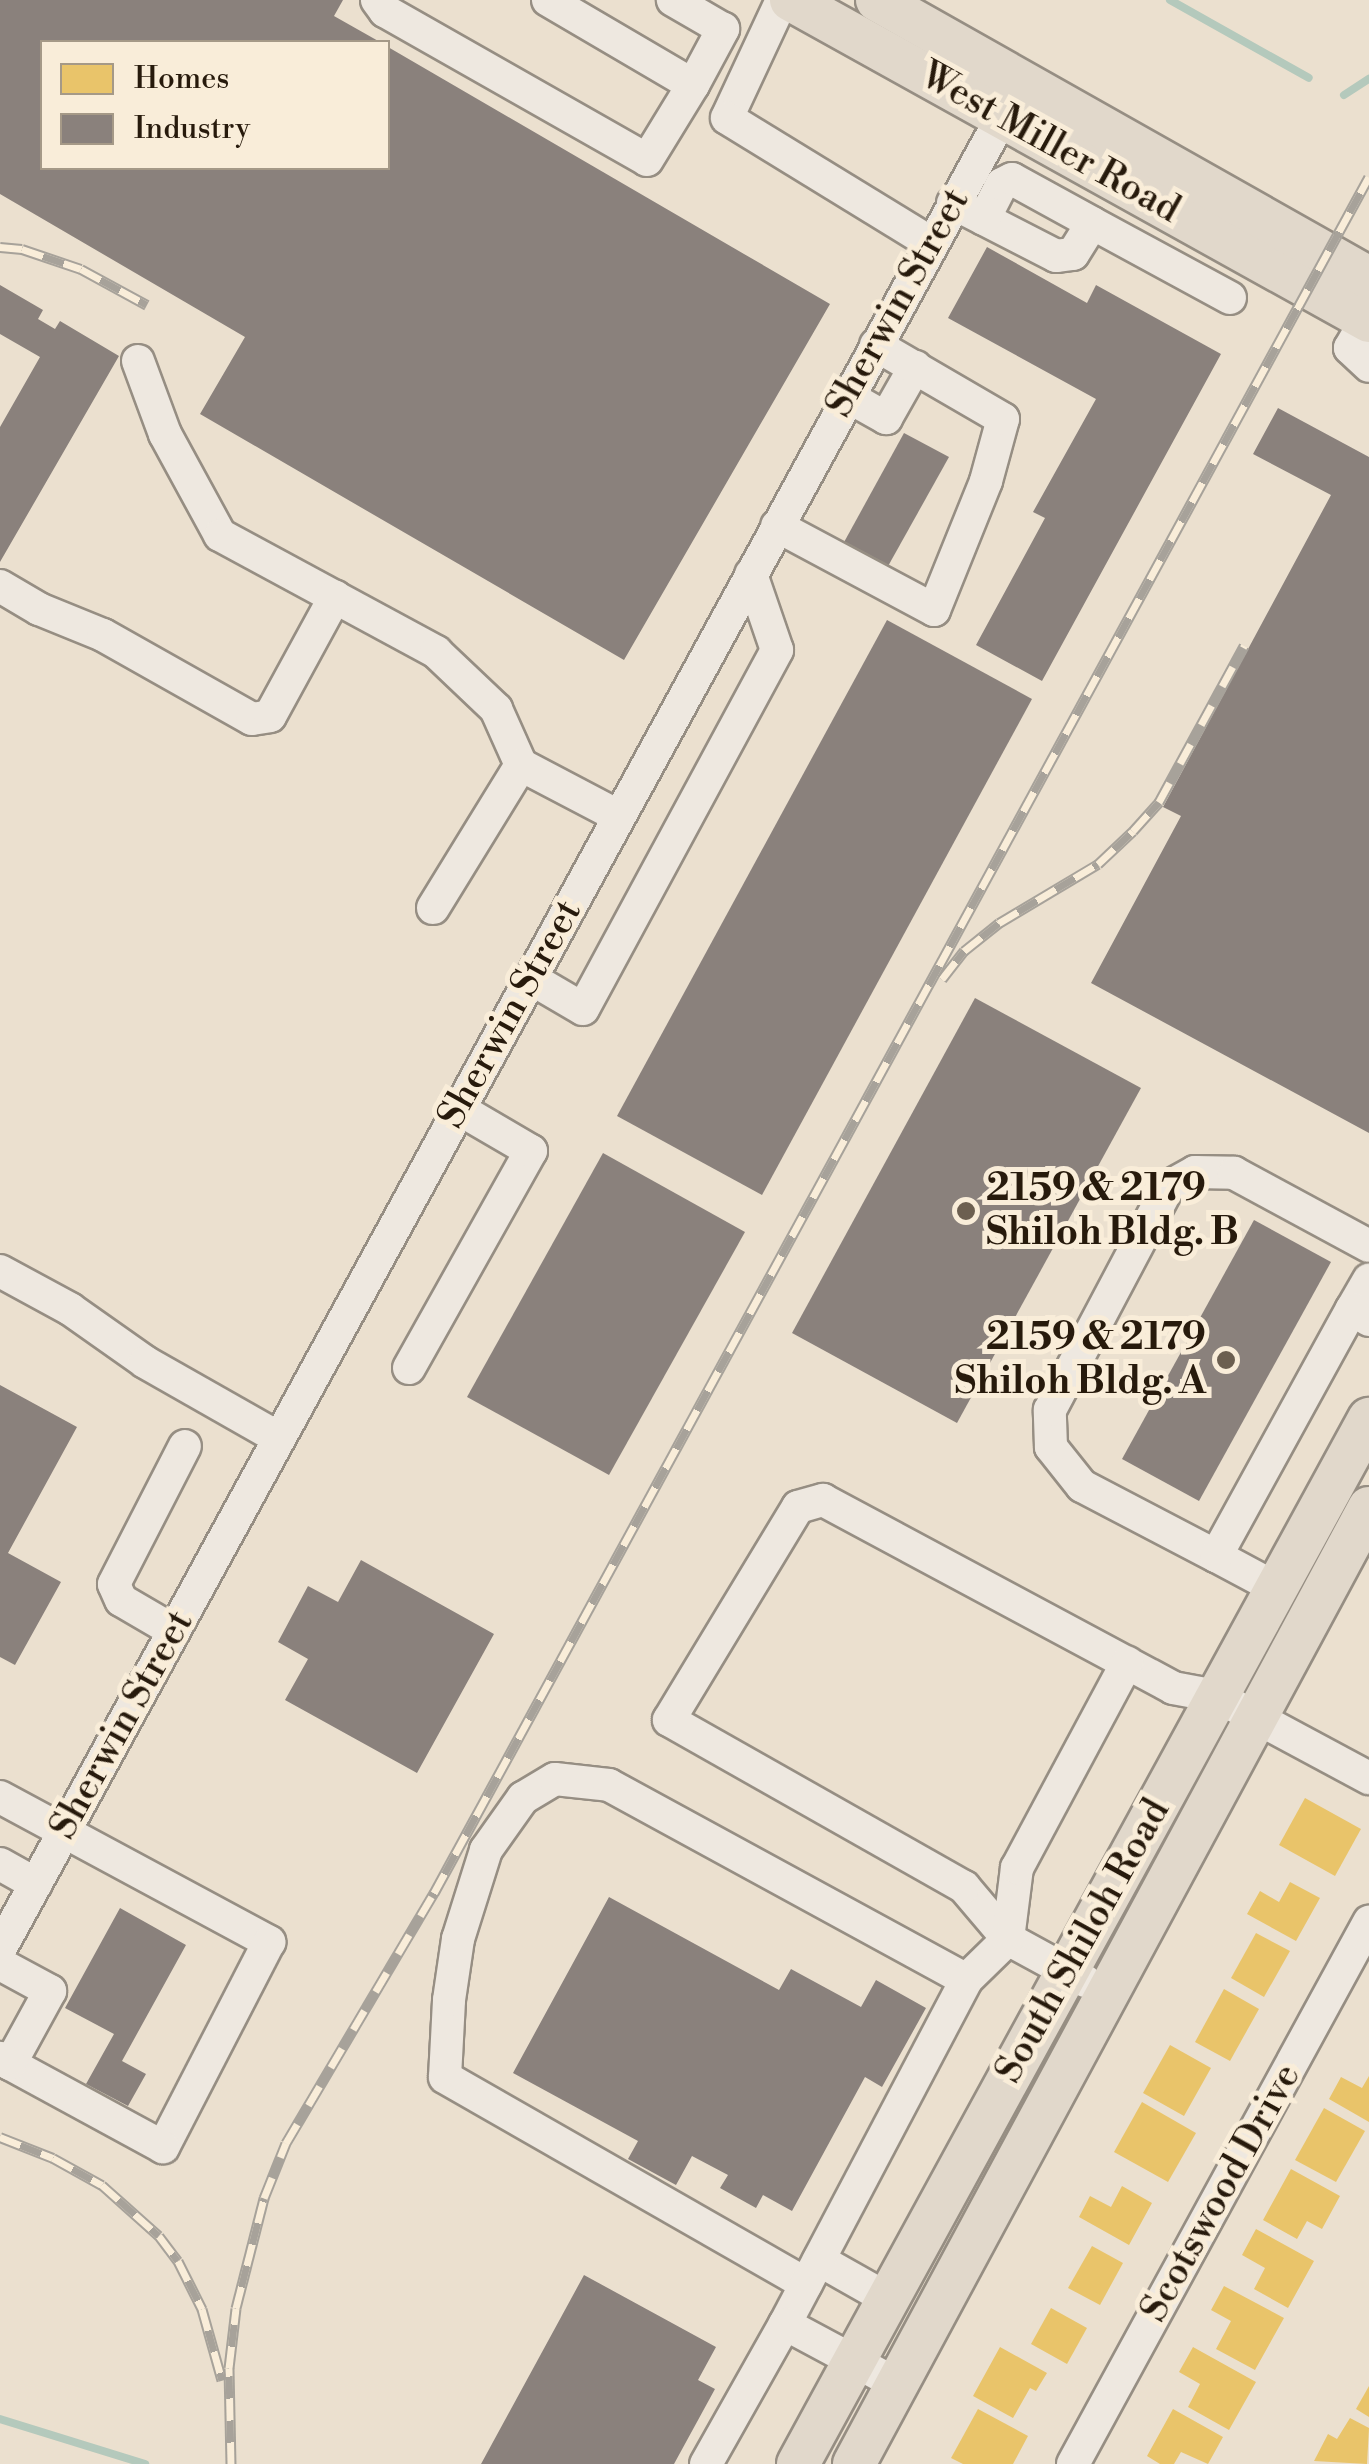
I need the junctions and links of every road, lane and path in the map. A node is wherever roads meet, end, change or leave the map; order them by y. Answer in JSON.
{"nodes":[{"id":1,"x":377,"y":0,"type":"edge"},
{"id":2,"x":548,"y":0,"type":"edge"},
{"id":3,"x":673,"y":0,"type":"edge"},
{"id":4,"x":782,"y":0,"type":"edge"},
{"id":5,"x":791,"y":0,"type":"edge"},
{"id":6,"x":877,"y":0,"type":"edge"},
{"id":7,"x":1026,"y":82,"type":"junction"},
{"id":8,"x":693,"y":85,"type":"junction"},
{"id":9,"x":1000,"y":116,"type":"junction"},
{"id":10,"x":953,"y":203,"type":"junction"},
{"id":11,"x":984,"y":218,"type":"junction"},
{"id":12,"x":1092,"y":222,"type":"junction"},
{"id":13,"x":1208,"y":230,"type":"junction"},
{"id":14,"x":931,"y":243,"type":"junction"},
{"id":15,"x":1185,"y":274,"type":"junction"},
{"id":16,"x":1230,"y":298,"type":"dead end"},
{"id":17,"x":1366,"y":300,"type":"edge"},
{"id":18,"x":876,"y":345,"type":"junction"},
{"id":19,"x":138,"y":361,"type":"dead end"},
{"id":20,"x":1369,"y":366,"type":"edge"},
{"id":21,"x":914,"y":367,"type":"junction"},
{"id":22,"x":848,"y":396,"type":"junction"},
{"id":23,"x":777,"y":526,"type":"junction"},
{"id":24,"x":750,"y":574,"type":"junction"},
{"id":25,"x":0,"y":586,"type":"edge"},
{"id":26,"x":335,"y":598,"type":"junction"},
{"id":27,"x":521,"y":765,"type":"junction"},
{"id":28,"x":618,"y":816,"type":"junction"},
{"id":29,"x":433,"y":908,"type":"dead end"},
{"id":30,"x":530,"y":978,"type":"junction"},
{"id":31,"x":458,"y":1109,"type":"junction"},
{"id":32,"x":1369,"y":1246,"type":"edge"},
{"id":33,"x":0,"y":1270,"type":"edge"},
{"id":34,"x":1369,"y":1279,"type":"edge"},
{"id":35,"x":1360,"y":1314,"type":"edge"},
{"id":36,"x":409,"y":1368,"type":"dead end"},
{"id":37,"x":1369,"y":1419,"type":"edge"},
{"id":38,"x":279,"y":1438,"type":"junction"},
{"id":39,"x":185,"y":1446,"type":"dead end"},
{"id":40,"x":1369,"y":1508,"type":"edge"},
{"id":41,"x":1216,"y":1556,"type":"junction"},
{"id":42,"x":1276,"y":1588,"type":"junction"},
{"id":43,"x":174,"y":1631,"type":"junction"},
{"id":44,"x":1127,"y":1663,"type":"junction"},
{"id":45,"x":1216,"y":1696,"type":"junction"},
{"id":46,"x":1256,"y":1718,"type":"junction"},
{"id":47,"x":1369,"y":1778,"type":"edge"},
{"id":48,"x":0,"y":1797,"type":"edge"},
{"id":49,"x":64,"y":1831,"type":"junction"},
{"id":50,"x":0,"y":1864,"type":"edge"},
{"id":51,"x":36,"y":1884,"type":"junction"},
{"id":52,"x":1369,"y":1922,"type":"edge"},
{"id":53,"x":1008,"y":1939,"type":"junction"},
{"id":54,"x":0,"y":1949,"type":"edge"},
{"id":55,"x":0,"y":1964,"type":"edge"},
{"id":56,"x":1066,"y":1972,"type":"junction"},
{"id":57,"x":966,"y":1980,"type":"junction"},
{"id":58,"x":1108,"y":1994,"type":"junction"},
{"id":59,"x":5,"y":2061,"type":"edge"},
{"id":60,"x":813,"y":2272,"type":"junction"},
{"id":61,"x":888,"y":2299,"type":"junction"},
{"id":62,"x":786,"y":2324,"type":"junction"},
{"id":63,"x":854,"y":2360,"type":"junction"},
{"id":64,"x":897,"y":2384,"type":"junction"},
{"id":65,"x":706,"y":2464,"type":"edge"},
{"id":66,"x":798,"y":2464,"type":"edge"},
{"id":67,"x":854,"y":2464,"type":"edge"},
{"id":68,"x":1073,"y":2464,"type":"edge"}],
"edges":[{"from":1,"to":8,"type":"street"},
{"from":2,"to":8,"type":"street"},
{"from":3,"to":8,"type":"street"},
{"from":4,"to":14,"type":"street"},
{"from":5,"to":9,"type":"main road","name":"West Miller Road"},
{"from":6,"to":7,"type":"main road","name":"West Miller Road"},
{"from":7,"to":9,"type":"street","name":"Sherwin Street"},
{"from":7,"to":17,"type":"main road","name":"West Miller Road"},
{"from":9,"to":10,"type":"street","name":"Sherwin Street"},
{"from":9,"to":13,"type":"main road","name":"West Miller Road"},
{"from":10,"to":11,"type":"street"},
{"from":10,"to":14,"type":"street","name":"Sherwin Street"},
{"from":11,"to":12,"type":"street"},
{"from":11,"to":12,"type":"street"},
{"from":12,"to":15,"type":"street"},
{"from":13,"to":15,"type":"street"},
{"from":13,"to":17,"type":"main road","name":"West Miller Road"},
{"from":14,"to":18,"type":"street","name":"Sherwin Street"},
{"from":15,"to":16,"type":"street"},
{"from":17,"to":20,"type":"street"},
{"from":18,"to":21,"type":"street"},
{"from":18,"to":22,"type":"street","name":"Sherwin Street"},
{"from":19,"to":26,"type":"street"},
{"from":21,"to":22,"type":"street"},
{"from":21,"to":23,"type":"street"},
{"from":22,"to":23,"type":"street","name":"Sherwin Street"},
{"from":23,"to":24,"type":"street","name":"Sherwin Street"},
{"from":24,"to":28,"type":"street","name":"Sherwin Street"},
{"from":24,"to":30,"type":"street"},
{"from":25,"to":26,"type":"street"},
{"from":26,"to":27,"type":"street"},
{"from":27,"to":28,"type":"street"},
{"from":27,"to":29,"type":"street"},
{"from":28,"to":30,"type":"street","name":"Sherwin Street"},
{"from":30,"to":31,"type":"street","name":"Sherwin Street"},
{"from":31,"to":36,"type":"street"},
{"from":31,"to":38,"type":"street","name":"Sherwin Street"},
{"from":32,"to":41,"type":"street"},
{"from":33,"to":38,"type":"street"},
{"from":34,"to":35,"type":"street"},
{"from":35,"to":41,"type":"street"},
{"from":37,"to":42,"type":"main road","name":"South Shiloh Road"},
{"from":38,"to":43,"type":"street","name":"Sherwin Street"},
{"from":39,"to":43,"type":"street"},
{"from":40,"to":46,"type":"main road","name":"South Shiloh Road"},
{"from":41,"to":42,"type":"street"},
{"from":42,"to":45,"type":"main road","name":"South Shiloh Road"},
{"from":43,"to":49,"type":"street","name":"Sherwin Street"},
{"from":44,"to":45,"type":"street"},
{"from":44,"to":53,"type":"street"},
{"from":44,"to":53,"type":"street"},
{"from":45,"to":46,"type":"street"},
{"from":45,"to":56,"type":"main road","name":"South Shiloh Road"},
{"from":46,"to":47,"type":"street"},
{"from":46,"to":58,"type":"main road","name":"South Shiloh Road"},
{"from":48,"to":49,"type":"street"},
{"from":49,"to":51,"type":"street","name":"Sherwin Street"},
{"from":49,"to":59,"type":"street"},
{"from":50,"to":51,"type":"street"},
{"from":51,"to":54,"type":"street","name":"Sherwin Street"},
{"from":52,"to":68,"type":"street","name":"Scotswood Drive"},
{"from":53,"to":56,"type":"street"},
{"from":53,"to":57,"type":"street"},
{"from":55,"to":59,"type":"street"},
{"from":56,"to":58,"type":"street"},
{"from":56,"to":61,"type":"main road","name":"South Shiloh Road"},
{"from":57,"to":60,"type":"street"},
{"from":57,"to":60,"type":"street"},
{"from":58,"to":64,"type":"main road","name":"South Shiloh Road"},
{"from":60,"to":61,"type":"street"},
{"from":60,"to":62,"type":"street"},
{"from":61,"to":63,"type":"main road","name":"South Shiloh Road"},
{"from":62,"to":63,"type":"street"},
{"from":62,"to":65,"type":"street"},
{"from":63,"to":64,"type":"street"},
{"from":63,"to":66,"type":"main road","name":"South Shiloh Road"},
{"from":64,"to":67,"type":"main road","name":"South Shiloh Road"}]}
